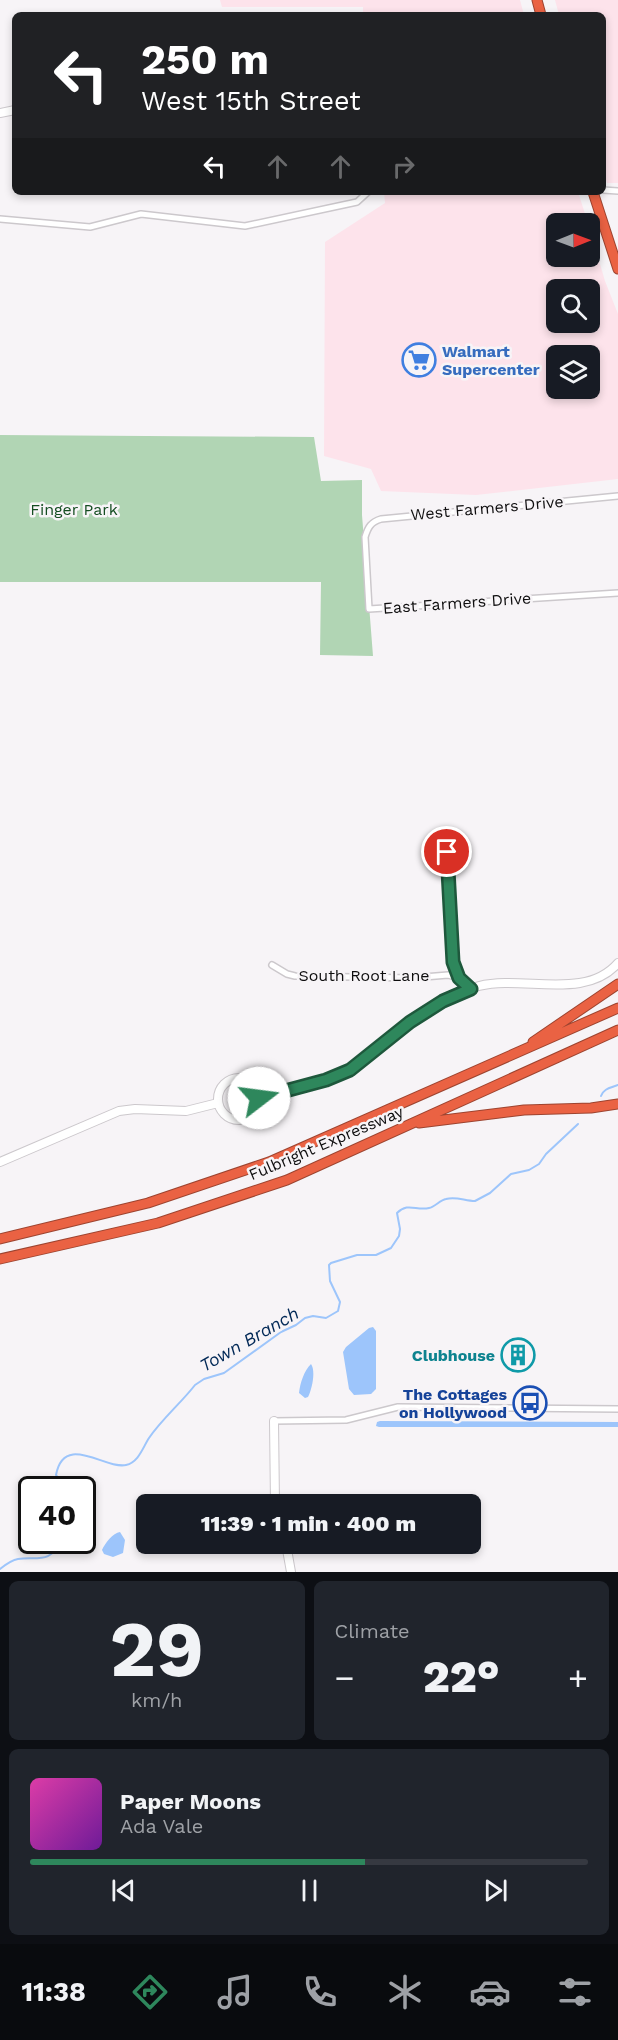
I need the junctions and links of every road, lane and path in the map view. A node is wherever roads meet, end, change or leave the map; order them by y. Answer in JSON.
{"nodes":[{"id":1,"x":365,"y":195,"type":"edge"},
{"id":2,"x":593,"y":195,"type":"edge"},
{"id":3,"x":0,"y":219,"type":"edge"},
{"id":4,"x":618,"y":268,"type":"edge"},
{"id":5,"x":618,"y":496,"type":"edge"},
{"id":6,"x":365,"y":537,"type":"joint"},
{"id":7,"x":618,"y":593,"type":"edge"},
{"id":8,"x":447,"y":852,"type":"dead end"},
{"id":9,"x":618,"y":963,"type":"edge"},
{"id":10,"x":272,"y":965,"type":"dead end"},
{"id":11,"x":459,"y":978,"type":"junction"},
{"id":12,"x":618,"y":984,"type":"edge"},
{"id":13,"x":471,"y":989,"type":"junction"},
{"id":14,"x":618,"y":1008,"type":"edge"},
{"id":15,"x":618,"y":1030,"type":"edge"},
{"id":16,"x":511,"y":1056,"type":"junction"},
{"id":17,"x":259,"y":1098,"type":"junction"},
{"id":18,"x":218,"y":1103,"type":"junction"},
{"id":19,"x":618,"y":1104,"type":"edge"},
{"id":20,"x":407,"y":1124,"type":"junction"},
{"id":21,"x":0,"y":1162,"type":"edge"},
{"id":22,"x":0,"y":1239,"type":"edge"},
{"id":23,"x":0,"y":1259,"type":"edge"},
{"id":24,"x":618,"y":1409,"type":"edge"},
{"id":25,"x":274,"y":1421,"type":"joint"},
{"id":26,"x":275,"y":1494,"type":"edge"},
{"id":27,"x":289,"y":1554,"type":"edge"},
{"id":28,"x":291,"y":1572,"type":"edge"}],
"edges":[{"from":1,"to":3,"type":"street"},
{"from":2,"to":4,"type":"highway"},
{"from":5,"to":6,"type":"street","name":"West Farmers Drive"},
{"from":6,"to":7,"type":"street","name":"East Farmers Drive"},
{"from":8,"to":11,"type":"street"},
{"from":9,"to":13,"type":"street"},
{"from":10,"to":11,"type":"street","name":"South Root Lane"},
{"from":11,"to":13,"type":"street"},
{"from":12,"to":16,"type":"highway"},
{"from":13,"to":17,"type":"street"},
{"from":14,"to":16,"type":"highway","name":"Fulbright Expressway"},
{"from":15,"to":20,"type":"highway","name":"Fulbright Expressway"},
{"from":16,"to":22,"type":"highway","name":"Fulbright Expressway"},
{"from":17,"to":18,"type":"street"},
{"from":17,"to":18,"type":"street"},
{"from":18,"to":21,"type":"street"},
{"from":19,"to":20,"type":"highway"},
{"from":20,"to":23,"type":"highway","name":"Fulbright Expressway"},
{"from":24,"to":25,"type":"street"},
{"from":25,"to":26,"type":"street"},
{"from":27,"to":28,"type":"street"}]}
